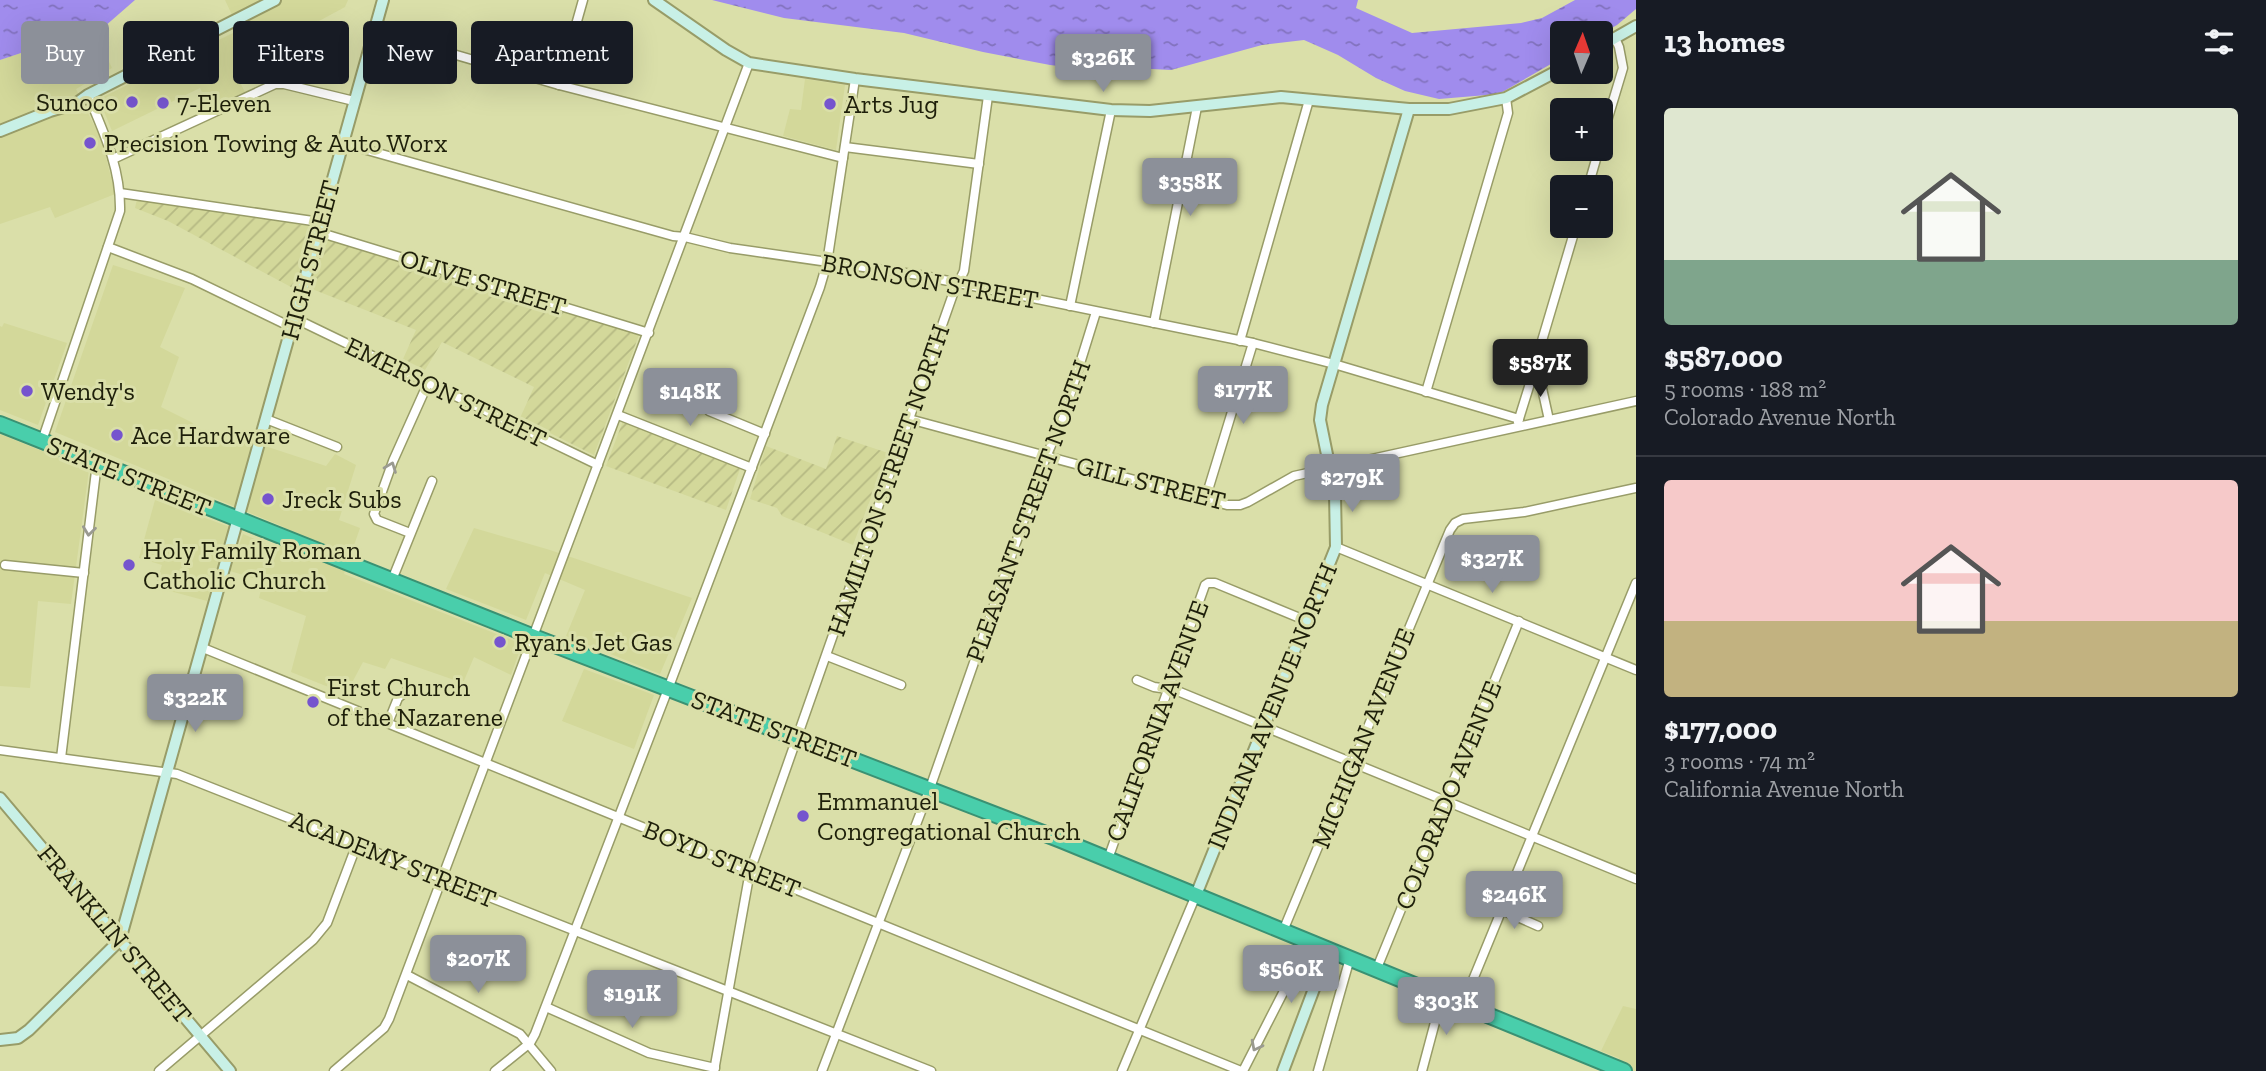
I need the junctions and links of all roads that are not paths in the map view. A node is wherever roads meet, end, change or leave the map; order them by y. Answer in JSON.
{"nodes":[{"id":1,"x":275,"y":0,"type":"edge"},
{"id":2,"x":383,"y":0,"type":"edge"},
{"id":3,"x":583,"y":0,"type":"edge"},
{"id":4,"x":654,"y":0,"type":"edge"},
{"id":5,"x":377,"y":21,"type":"edge"},
{"id":6,"x":1636,"y":26,"type":"edge"},
{"id":7,"x":1615,"y":38,"type":"joint"},
{"id":8,"x":457,"y":55,"type":"edge"},
{"id":9,"x":749,"y":63,"type":"junction"},
{"id":10,"x":363,"y":70,"type":"edge"},
{"id":11,"x":1550,"y":75,"type":"edge"},
{"id":12,"x":855,"y":79,"type":"junction"},
{"id":13,"x":559,"y":85,"type":"junction"},
{"id":14,"x":88,"y":95,"type":"junction"},
{"id":15,"x":988,"y":96,"type":"junction"},
{"id":16,"x":1506,"y":98,"type":"junction"},
{"id":17,"x":1309,"y":100,"type":"junction"},
{"id":18,"x":354,"y":101,"type":"junction"},
{"id":19,"x":1613,"y":101,"type":"edge"},
{"id":20,"x":1198,"y":107,"type":"junction"},
{"id":21,"x":1409,"y":109,"type":"junction"},
{"id":22,"x":1111,"y":110,"type":"junction"},
{"id":23,"x":726,"y":127,"type":"junction"},
{"id":24,"x":0,"y":131,"type":"edge"},
{"id":25,"x":342,"y":143,"type":"junction"},
{"id":26,"x":845,"y":147,"type":"junction"},
{"id":27,"x":843,"y":158,"type":"junction"},
{"id":28,"x":113,"y":159,"type":"junction"},
{"id":29,"x":979,"y":164,"type":"junction"},
{"id":30,"x":120,"y":192,"type":"junction"},
{"id":31,"x":319,"y":227,"type":"junction"},
{"id":32,"x":685,"y":237,"type":"junction"},
{"id":33,"x":1572,"y":238,"type":"edge"},
{"id":34,"x":108,"y":247,"type":"junction"},
{"id":35,"x":827,"y":262,"type":"junction"},
{"id":36,"x":960,"y":283,"type":"junction"},
{"id":37,"x":1070,"y":306,"type":"junction"},
{"id":38,"x":1097,"y":312,"type":"junction"},
{"id":39,"x":292,"y":323,"type":"junction"},
{"id":40,"x":1154,"y":323,"type":"junction"},
{"id":41,"x":649,"y":333,"type":"junction"},
{"id":42,"x":1240,"y":341,"type":"junction"},
{"id":43,"x":1252,"y":343,"type":"junction"},
{"id":44,"x":1536,"y":361,"type":"junction"},
{"id":45,"x":1334,"y":364,"type":"junction"},
{"id":46,"x":428,"y":383,"type":"junction"},
{"id":47,"x":1426,"y":392,"type":"junction"},
{"id":48,"x":1636,"y":401,"type":"edge"},
{"id":49,"x":709,"y":411,"type":"dead end"},
{"id":50,"x":618,"y":415,"type":"junction"},
{"id":51,"x":266,"y":419,"type":"junction"},
{"id":52,"x":909,"y":419,"type":"junction"},
{"id":53,"x":1549,"y":420,"type":"junction"},
{"id":54,"x":0,"y":424,"type":"edge"},
{"id":55,"x":1517,"y":424,"type":"junction"},
{"id":56,"x":765,"y":434,"type":"junction"},
{"id":57,"x":42,"y":441,"type":"junction"},
{"id":58,"x":337,"y":447,"type":"dead end"},
{"id":59,"x":1046,"y":457,"type":"junction"},
{"id":60,"x":97,"y":463,"type":"junction"},
{"id":61,"x":598,"y":465,"type":"junction"},
{"id":62,"x":752,"y":468,"type":"junction"},
{"id":63,"x":1330,"y":469,"type":"junction"},
{"id":64,"x":432,"y":481,"type":"dead end"},
{"id":65,"x":1636,"y":488,"type":"edge"},
{"id":66,"x":1205,"y":500,"type":"junction"},
{"id":67,"x":238,"y":520,"type":"junction"},
{"id":68,"x":410,"y":533,"type":"junction"},
{"id":69,"x":1336,"y":547,"type":"junction"},
{"id":70,"x":5,"y":565,"type":"dead end"},
{"id":71,"x":84,"y":573,"type":"junction"},
{"id":72,"x":392,"y":580,"type":"junction"},
{"id":73,"x":1636,"y":583,"type":"edge"},
{"id":74,"x":1426,"y":584,"type":"junction"},
{"id":75,"x":1307,"y":621,"type":"junction"},
{"id":76,"x":1519,"y":621,"type":"junction"},
{"id":77,"x":534,"y":637,"type":"junction"},
{"id":78,"x":202,"y":649,"type":"junction"},
{"id":79,"x":827,"y":656,"type":"junction"},
{"id":80,"x":1605,"y":658,"type":"junction"},
{"id":81,"x":1636,"y":670,"type":"edge"},
{"id":82,"x":1136,"y":680,"type":"dead end"},
{"id":83,"x":901,"y":685,"type":"dead end"},
{"id":84,"x":668,"y":689,"type":"junction"},
{"id":85,"x":1169,"y":689,"type":"junction"},
{"id":86,"x":408,"y":690,"type":"dead end"},
{"id":87,"x":388,"y":723,"type":"junction"},
{"id":88,"x":1264,"y":725,"type":"junction"},
{"id":89,"x":797,"y":738,"type":"junction"},
{"id":90,"x":0,"y":750,"type":"edge"},
{"id":91,"x":61,"y":758,"type":"junction"},
{"id":92,"x":1353,"y":762,"type":"junction"},
{"id":93,"x":487,"y":763,"type":"junction"},
{"id":94,"x":168,"y":772,"type":"junction"},
{"id":95,"x":930,"y":788,"type":"junction"},
{"id":96,"x":1446,"y":800,"type":"junction"},
{"id":97,"x":2,"y":804,"type":"edge"},
{"id":98,"x":619,"y":817,"type":"junction"},
{"id":99,"x":1532,"y":836,"type":"junction"},
{"id":100,"x":357,"y":844,"type":"junction"},
{"id":101,"x":1108,"y":859,"type":"junction"},
{"id":102,"x":750,"y":871,"type":"junction"},
{"id":103,"x":443,"y":879,"type":"junction"},
{"id":104,"x":1636,"y":879,"type":"edge"},
{"id":105,"x":1196,"y":895,"type":"junction"},
{"id":106,"x":1502,"y":910,"type":"junction"},
{"id":107,"x":878,"y":923,"type":"junction"},
{"id":108,"x":1538,"y":926,"type":"dead end"},
{"id":109,"x":575,"y":931,"type":"junction"},
{"id":110,"x":1283,"y":932,"type":"junction"},
{"id":111,"x":120,"y":940,"type":"junction"},
{"id":112,"x":1309,"y":942,"type":"junction"},
{"id":113,"x":1329,"y":950,"type":"junction"},
{"id":114,"x":1350,"y":958,"type":"junction"},
{"id":115,"x":1377,"y":968,"type":"junction"},
{"id":116,"x":407,"y":975,"type":"junction"},
{"id":117,"x":729,"y":992,"type":"junction"},
{"id":118,"x":1442,"y":996,"type":"junction"},
{"id":119,"x":1463,"y":1004,"type":"junction"},
{"id":120,"x":545,"y":1007,"type":"junction"},
{"id":121,"x":1140,"y":1029,"type":"junction"},
{"id":122,"x":836,"y":1034,"type":"junction"},
{"id":123,"x":200,"y":1036,"type":"junction"},
{"id":124,"x":0,"y":1040,"type":"edge"},
{"id":125,"x":530,"y":1043,"type":"junction"},
{"id":126,"x":1606,"y":1068,"type":"edge"},
{"id":127,"x":714,"y":1069,"type":"edge"},
{"id":128,"x":159,"y":1071,"type":"edge"},
{"id":129,"x":230,"y":1071,"type":"edge"},
{"id":130,"x":334,"y":1071,"type":"edge"},
{"id":131,"x":495,"y":1071,"type":"edge"},
{"id":132,"x":551,"y":1071,"type":"edge"},
{"id":133,"x":822,"y":1071,"type":"edge"},
{"id":134,"x":931,"y":1071,"type":"edge"},
{"id":135,"x":1122,"y":1071,"type":"edge"},
{"id":136,"x":1242,"y":1071,"type":"edge"},
{"id":137,"x":1283,"y":1071,"type":"edge"},
{"id":138,"x":1318,"y":1071,"type":"edge"},
{"id":139,"x":1422,"y":1071,"type":"edge"},
{"id":140,"x":1624,"y":1071,"type":"edge"}],
"edges":[{"from":1,"to":14,"type":"street"},
{"from":2,"to":5,"type":"street","name":"HIGH STREET"},
{"from":3,"to":13,"type":"street"},
{"from":4,"to":9,"type":"street"},
{"from":6,"to":7,"type":"street"},
{"from":7,"to":19,"type":"street"},
{"from":8,"to":13,"type":"street"},
{"from":9,"to":12,"type":"street"},
{"from":9,"to":23,"type":"street"},
{"from":10,"to":18,"type":"street","name":"HIGH STREET"},
{"from":11,"to":16,"type":"street"},
{"from":12,"to":15,"type":"street"},
{"from":12,"to":26,"type":"street"},
{"from":13,"to":23,"type":"street"},
{"from":14,"to":24,"type":"street"},
{"from":14,"to":28,"type":"street"},
{"from":15,"to":22,"type":"street"},
{"from":15,"to":29,"type":"street","name":"HAMILTON STREET NORTH"},
{"from":16,"to":21,"type":"street"},
{"from":16,"to":47,"type":"street"},
{"from":17,"to":20,"type":"street"},
{"from":17,"to":21,"type":"street"},
{"from":17,"to":42,"type":"street"},
{"from":18,"to":25,"type":"street","name":"HIGH STREET"},
{"from":18,"to":28,"type":"street"},
{"from":20,"to":22,"type":"street"},
{"from":20,"to":40,"type":"street"},
{"from":21,"to":45,"type":"street","name":"INDIANA AVENUE NORTH"},
{"from":22,"to":37,"type":"street"},
{"from":23,"to":27,"type":"street"},
{"from":23,"to":32,"type":"street"},
{"from":25,"to":31,"type":"street","name":"HIGH STREET"},
{"from":25,"to":32,"type":"street","name":"BRONSON STREET"},
{"from":26,"to":27,"type":"street"},
{"from":26,"to":29,"type":"street"},
{"from":27,"to":35,"type":"street"},
{"from":28,"to":30,"type":"street"},
{"from":29,"to":36,"type":"street","name":"HAMILTON STREET NORTH"},
{"from":30,"to":31,"type":"street","name":"OLIVE STREET"},
{"from":30,"to":34,"type":"street"},
{"from":31,"to":39,"type":"street","name":"HIGH STREET"},
{"from":31,"to":41,"type":"street","name":"OLIVE STREET"},
{"from":32,"to":35,"type":"street","name":"BRONSON STREET"},
{"from":32,"to":41,"type":"street"},
{"from":33,"to":44,"type":"street"},
{"from":34,"to":39,"type":"street","name":"EMERSON STREET"},
{"from":34,"to":57,"type":"street"},
{"from":35,"to":36,"type":"street","name":"BRONSON STREET"},
{"from":35,"to":56,"type":"street"},
{"from":36,"to":37,"type":"street","name":"BRONSON STREET"},
{"from":36,"to":52,"type":"street","name":"HAMILTON STREET NORTH"},
{"from":37,"to":38,"type":"street","name":"BRONSON STREET"},
{"from":38,"to":40,"type":"street","name":"BRONSON STREET"},
{"from":38,"to":59,"type":"street","name":"PLEASANT STREET NORTH"},
{"from":39,"to":46,"type":"street","name":"EMERSON STREET"},
{"from":39,"to":51,"type":"street","name":"HIGH STREET"},
{"from":40,"to":42,"type":"street","name":"BRONSON STREET"},
{"from":41,"to":50,"type":"street"},
{"from":42,"to":43,"type":"street","name":"BRONSON STREET"},
{"from":43,"to":45,"type":"street","name":"BRONSON STREET"},
{"from":43,"to":66,"type":"street"},
{"from":44,"to":53,"type":"street"},
{"from":44,"to":55,"type":"street"},
{"from":45,"to":47,"type":"street","name":"BRONSON STREET"},
{"from":45,"to":63,"type":"street","name":"INDIANA AVENUE NORTH"},
{"from":46,"to":61,"type":"street","name":"EMERSON STREET"},
{"from":68,"to":46,"type":"street","one_way":true},
{"from":47,"to":55,"type":"street","name":"BRONSON STREET"},
{"from":48,"to":53,"type":"street","name":"GILL STREET"},
{"from":49,"to":56,"type":"street"},
{"from":50,"to":61,"type":"street"},
{"from":50,"to":62,"type":"street"},
{"from":51,"to":58,"type":"street"},
{"from":51,"to":67,"type":"street","name":"HIGH STREET"},
{"from":52,"to":59,"type":"street","name":"GILL STREET"},
{"from":52,"to":79,"type":"street","name":"HAMILTON STREET NORTH"},
{"from":53,"to":55,"type":"street","name":"GILL STREET"},
{"from":54,"to":57,"type":"highway","name":"STATE STREET"},
{"from":55,"to":63,"type":"street","name":"GILL STREET"},
{"from":56,"to":62,"type":"street"},
{"from":57,"to":60,"type":"highway","name":"STATE STREET"},
{"from":59,"to":66,"type":"street","name":"GILL STREET"},
{"from":59,"to":95,"type":"street","name":"PLEASANT STREET NORTH"},
{"from":60,"to":67,"type":"highway","name":"STATE STREET"},
{"from":60,"to":71,"type":"street","one_way":true},
{"from":61,"to":77,"type":"street"},
{"from":62,"to":84,"type":"street"},
{"from":63,"to":66,"type":"street","name":"GILL STREET"},
{"from":63,"to":69,"type":"street","name":"INDIANA AVENUE NORTH"},
{"from":64,"to":68,"type":"street"},
{"from":65,"to":74,"type":"street","name":"MICHIGAN AVENUE"},
{"from":67,"to":72,"type":"highway","name":"STATE STREET"},
{"from":67,"to":78,"type":"street","name":"HIGH STREET"},
{"from":68,"to":72,"type":"street"},
{"from":69,"to":74,"type":"street"},
{"from":69,"to":75,"type":"street","name":"INDIANA AVENUE NORTH"},
{"from":70,"to":71,"type":"street"},
{"from":71,"to":91,"type":"street"},
{"from":72,"to":77,"type":"highway","name":"STATE STREET"},
{"from":73,"to":80,"type":"street"},
{"from":74,"to":76,"type":"street"},
{"from":74,"to":92,"type":"street","name":"MICHIGAN AVENUE"},
{"from":75,"to":85,"type":"street","name":"CALIFORNIA AVENUE"},
{"from":75,"to":88,"type":"street","name":"INDIANA AVENUE NORTH"},
{"from":76,"to":80,"type":"street"},
{"from":76,"to":96,"type":"street","name":"COLORADO AVENUE"},
{"from":77,"to":84,"type":"highway","name":"STATE STREET"},
{"from":77,"to":93,"type":"street"},
{"from":78,"to":87,"type":"street","name":"BOYD STREET"},
{"from":78,"to":94,"type":"street","name":"HIGH STREET"},
{"from":79,"to":83,"type":"street"},
{"from":79,"to":89,"type":"street","name":"HAMILTON STREET NORTH"},
{"from":80,"to":81,"type":"street"},
{"from":80,"to":99,"type":"street"},
{"from":82,"to":85,"type":"street"},
{"from":84,"to":89,"type":"highway","name":"STATE STREET"},
{"from":84,"to":98,"type":"street"},
{"from":85,"to":88,"type":"street"},
{"from":85,"to":101,"type":"street","name":"CALIFORNIA AVENUE"},
{"from":86,"to":87,"type":"street"},
{"from":87,"to":93,"type":"street","name":"BOYD STREET"},
{"from":88,"to":92,"type":"street"},
{"from":88,"to":105,"type":"street","name":"INDIANA AVENUE NORTH"},
{"from":89,"to":95,"type":"highway","name":"STATE STREET"},
{"from":89,"to":102,"type":"street","name":"HAMILTON STREET NORTH"},
{"from":90,"to":91,"type":"street","name":"ACADEMY STREET"},
{"from":91,"to":94,"type":"street","name":"ACADEMY STREET"},
{"from":92,"to":96,"type":"street"},
{"from":92,"to":110,"type":"street","name":"MICHIGAN AVENUE"},
{"from":93,"to":98,"type":"street","name":"BOYD STREET"},
{"from":93,"to":103,"type":"street"},
{"from":94,"to":100,"type":"street","name":"ACADEMY STREET"},
{"from":94,"to":111,"type":"street","name":"HIGH STREET"},
{"from":95,"to":101,"type":"highway","name":"STATE STREET"},
{"from":95,"to":107,"type":"street","name":"PLEASANT STREET NORTH"},
{"from":96,"to":99,"type":"street"},
{"from":96,"to":115,"type":"street","name":"COLORADO AVENUE"},
{"from":97,"to":111,"type":"street","name":"FRANKLIN STREET"},
{"from":98,"to":102,"type":"street","name":"BOYD STREET"},
{"from":98,"to":109,"type":"street"},
{"from":99,"to":104,"type":"street"},
{"from":99,"to":106,"type":"street"},
{"from":100,"to":103,"type":"street","name":"ACADEMY STREET"},
{"from":100,"to":123,"type":"street"},
{"from":101,"to":105,"type":"highway","name":"STATE STREET"},
{"from":102,"to":107,"type":"street","name":"BOYD STREET"},
{"from":102,"to":117,"type":"street","name":"HAMILTON STREET NORTH"},
{"from":103,"to":109,"type":"street","name":"ACADEMY STREET"},
{"from":103,"to":116,"type":"street"},
{"from":105,"to":110,"type":"highway","name":"STATE STREET"},
{"from":105,"to":121,"type":"street"},
{"from":106,"to":108,"type":"street"},
{"from":106,"to":119,"type":"street"},
{"from":107,"to":121,"type":"street","name":"BOYD STREET"},
{"from":107,"to":122,"type":"street","name":"PLEASANT STREET NORTH"},
{"from":109,"to":117,"type":"street","name":"ACADEMY STREET"},
{"from":109,"to":120,"type":"street"},
{"from":110,"to":112,"type":"highway","name":"STATE STREET"},
{"from":111,"to":123,"type":"street","name":"FRANKLIN STREET"},
{"from":111,"to":124,"type":"street"},
{"from":112,"to":113,"type":"highway","name":"STATE STREET"},
{"from":112,"to":136,"type":"street","one_way":true},
{"from":113,"to":114,"type":"highway","name":"STATE STREET"},
{"from":113,"to":137,"type":"street"},
{"from":114,"to":115,"type":"highway","name":"STATE STREET"},
{"from":114,"to":138,"type":"street"},
{"from":115,"to":118,"type":"highway","name":"STATE STREET"},
{"from":116,"to":125,"type":"street"},
{"from":116,"to":130,"type":"street"},
{"from":117,"to":122,"type":"street","name":"ACADEMY STREET"},
{"from":117,"to":127,"type":"street","name":"HAMILTON STREET NORTH"},
{"from":118,"to":119,"type":"highway","name":"STATE STREET"},
{"from":118,"to":139,"type":"street"},
{"from":119,"to":126,"type":"highway","name":"STATE STREET"},
{"from":120,"to":125,"type":"street"},
{"from":120,"to":127,"type":"street"},
{"from":121,"to":135,"type":"street"},
{"from":121,"to":136,"type":"street","name":"BOYD STREET"},
{"from":122,"to":133,"type":"street","name":"PLEASANT STREET NORTH"},
{"from":122,"to":134,"type":"street","name":"ACADEMY STREET"},
{"from":123,"to":128,"type":"street"},
{"from":123,"to":129,"type":"street","name":"FRANKLIN STREET"},
{"from":125,"to":131,"type":"street"},
{"from":125,"to":132,"type":"street"},
{"from":126,"to":140,"type":"highway","name":"STATE STREET"}]}
